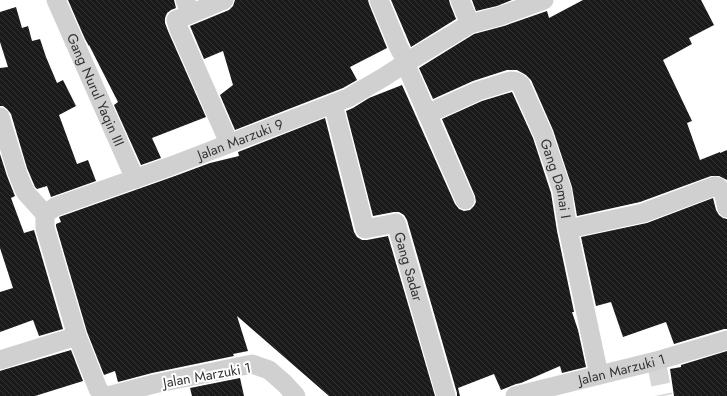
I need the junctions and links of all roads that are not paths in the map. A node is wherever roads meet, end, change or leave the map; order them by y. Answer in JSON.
{"nodes":[{"id":1,"x":56,"y":0,"type":"edge"},
{"id":2,"x":224,"y":0,"type":"edge"},
{"id":3,"x":379,"y":0,"type":"edge"},
{"id":4,"x":460,"y":0,"type":"edge"},
{"id":5,"x":544,"y":0,"type":"edge"},
{"id":6,"x":186,"y":7,"type":"edge"},
{"id":7,"x":470,"y":24,"type":"junction"},
{"id":8,"x":406,"y":63,"type":"junction"},
{"id":9,"x":333,"y":104,"type":"junction"},
{"id":10,"x":427,"y":114,"type":"junction"},
{"id":11,"x":0,"y":117,"type":"edge"},
{"id":12,"x":229,"y":143,"type":"junction"},
{"id":13,"x":5,"y":153,"type":"edge"},
{"id":14,"x":135,"y":179,"type":"junction"},
{"id":15,"x":464,"y":200,"type":"dead end"},
{"id":16,"x":727,"y":208,"type":"edge"},
{"id":17,"x":45,"y":214,"type":"junction"},
{"id":18,"x":568,"y":229,"type":"junction"},
{"id":19,"x":77,"y":336,"type":"junction"},
{"id":20,"x":727,"y":340,"type":"edge"},
{"id":21,"x":0,"y":360,"type":"edge"},
{"id":22,"x":599,"y":375,"type":"junction"},
{"id":23,"x":101,"y":395,"type":"edge"},
{"id":24,"x":296,"y":396,"type":"edge"},
{"id":25,"x":446,"y":396,"type":"edge"},
{"id":26,"x":515,"y":396,"type":"edge"}],
"edges":[{"from":1,"to":14,"type":"street","name":"Gang Nurul Yaqin III"},
{"from":2,"to":6,"type":"street"},
{"from":3,"to":8,"type":"street"},
{"from":4,"to":7,"type":"street"},
{"from":5,"to":7,"type":"street","name":"Jalan Marzuki 9"},
{"from":6,"to":12,"type":"street"},
{"from":7,"to":8,"type":"street","name":"Jalan Marzuki 9"},
{"from":8,"to":9,"type":"street","name":"Jalan Marzuki 9"},
{"from":8,"to":10,"type":"street"},
{"from":9,"to":12,"type":"street","name":"Jalan Marzuki 9"},
{"from":9,"to":25,"type":"street","name":"Gang Sadar"},
{"from":10,"to":15,"type":"street"},
{"from":10,"to":18,"type":"street","name":"Gang Damai I"},
{"from":11,"to":13,"type":"street"},
{"from":12,"to":14,"type":"street","name":"Jalan Marzuki 9"},
{"from":13,"to":17,"type":"street"},
{"from":14,"to":17,"type":"street","name":"Jalan Marzuki 9"},
{"from":16,"to":18,"type":"street"},
{"from":17,"to":19,"type":"street"},
{"from":18,"to":22,"type":"street","name":"Gang Damai I"},
{"from":19,"to":21,"type":"street"},
{"from":19,"to":23,"type":"street","name":"Jalan Marzuki 1"},
{"from":20,"to":22,"type":"street","name":"Jalan Marzuki 1"},
{"from":22,"to":26,"type":"street","name":"Jalan Marzuki 1"},
{"from":23,"to":24,"type":"street","name":"Jalan Marzuki 1"}]}
